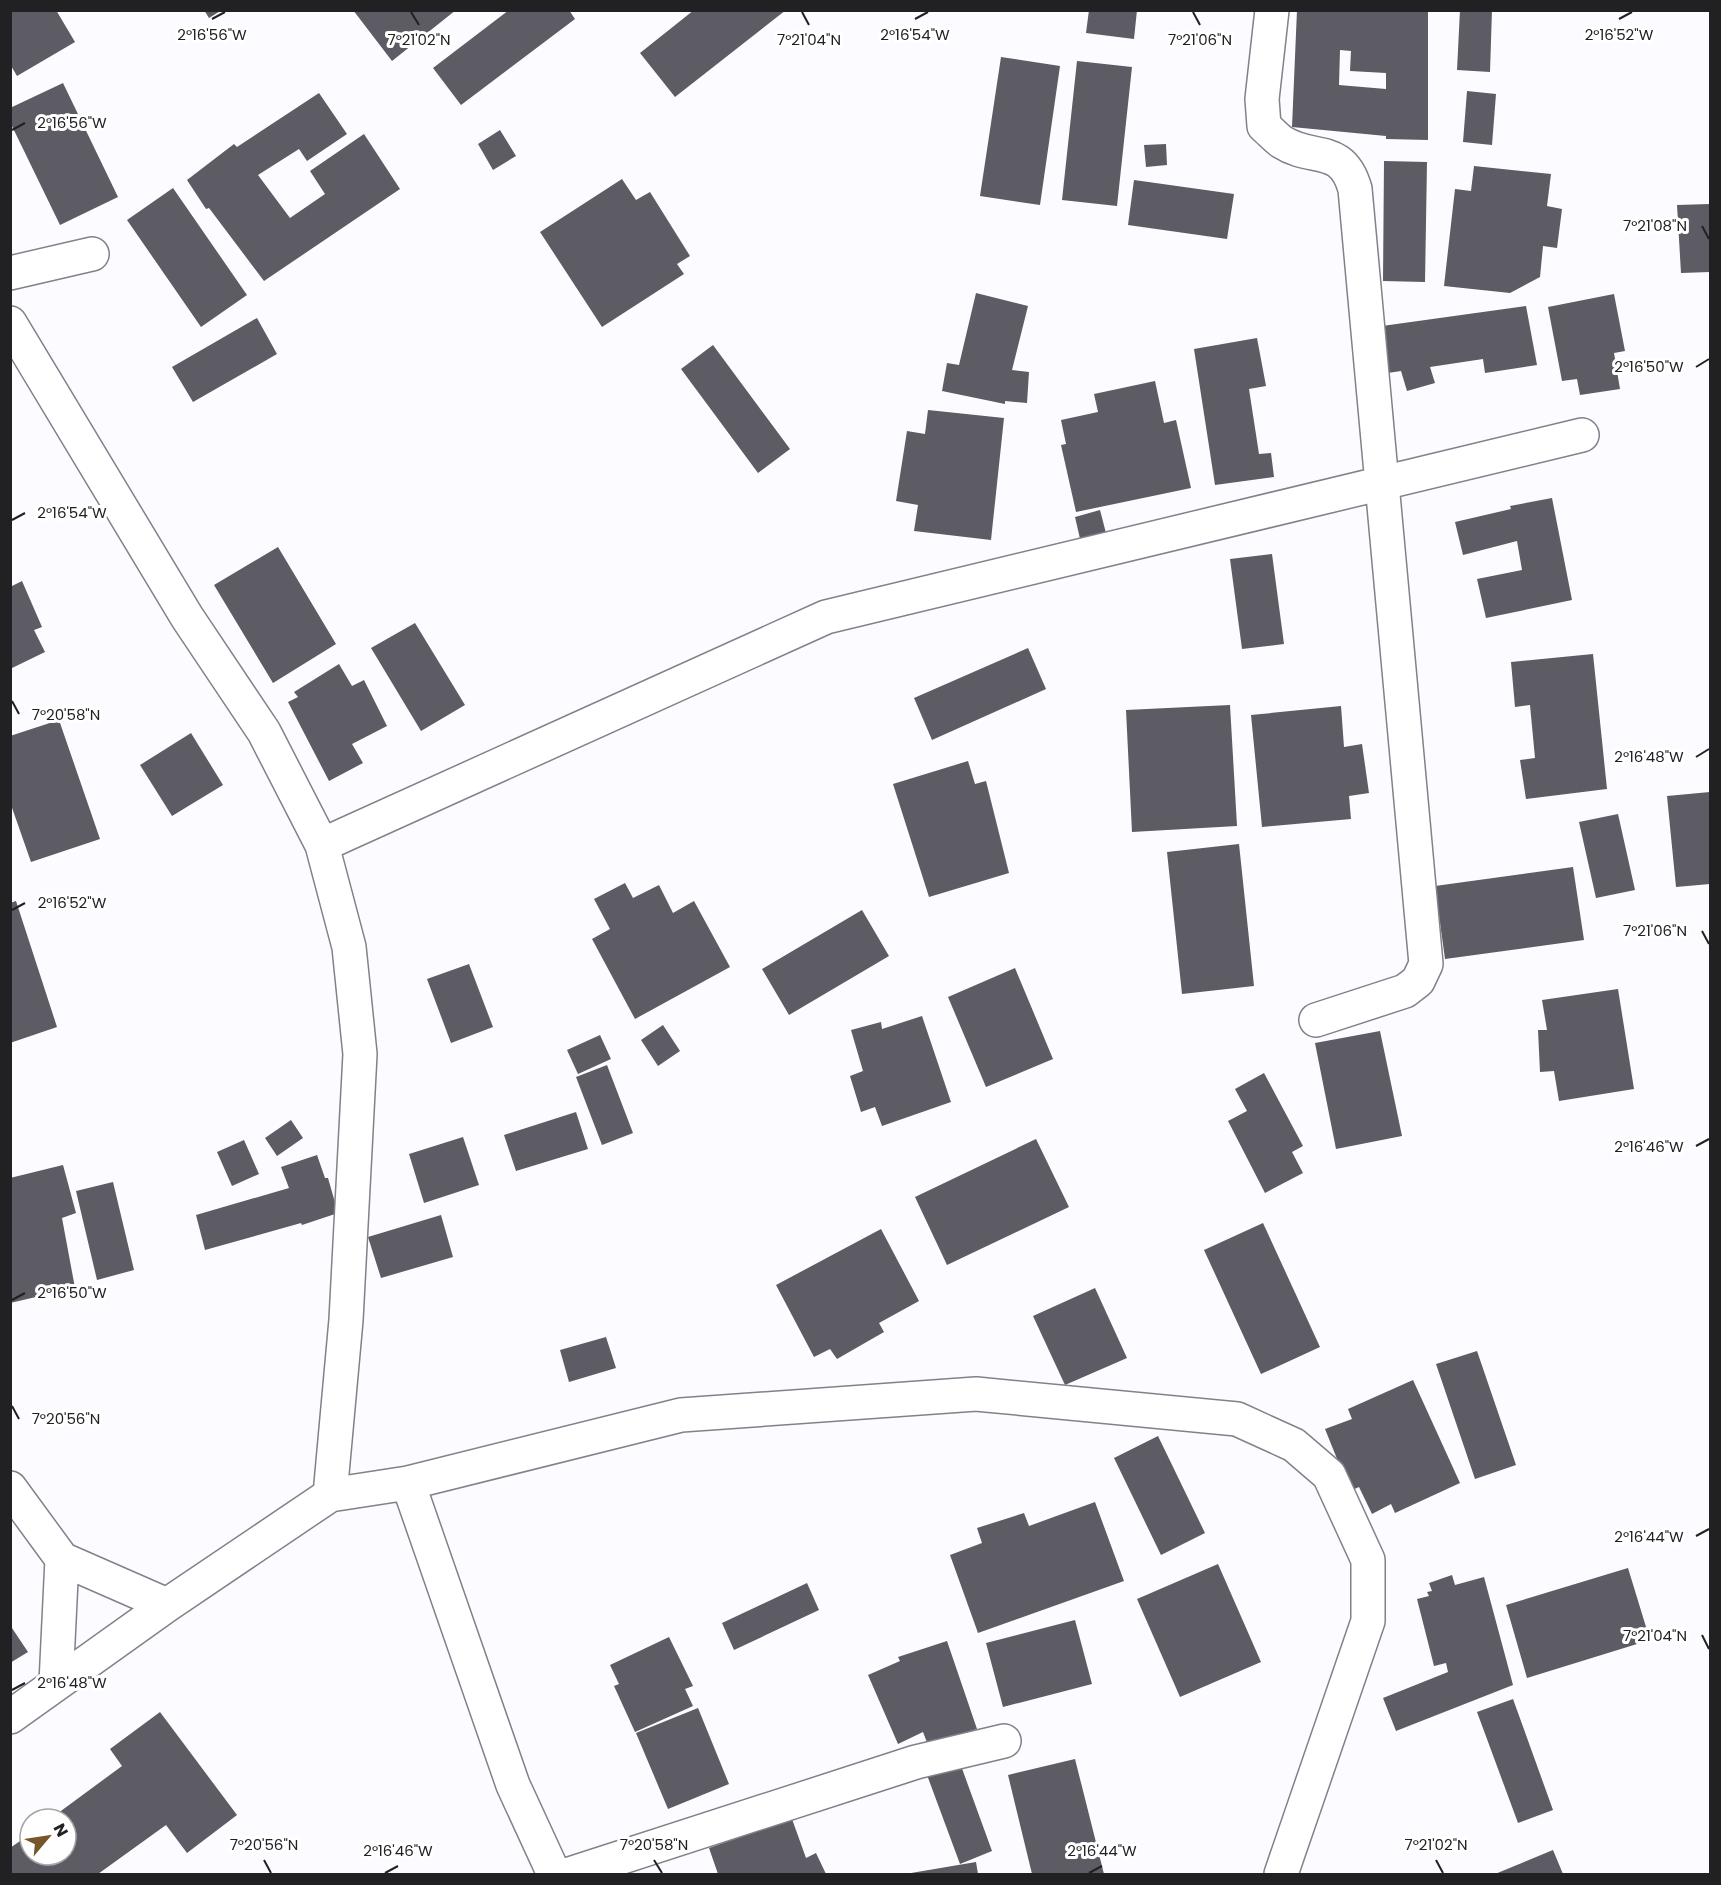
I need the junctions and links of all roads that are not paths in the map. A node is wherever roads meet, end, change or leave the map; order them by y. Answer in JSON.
{"nodes":[{"id":1,"x":1272,"y":10,"type":"edge"},
{"id":2,"x":92,"y":254,"type":"dead end"},
{"id":3,"x":10,"y":273,"type":"edge"},
{"id":4,"x":10,"y":323,"type":"edge"},
{"id":5,"x":1582,"y":435,"type":"dead end"},
{"id":6,"x":1380,"y":484,"type":"junction"},
{"id":7,"x":322,"y":845,"type":"junction"},
{"id":8,"x":1316,"y":1020,"type":"dead end"},
{"id":9,"x":408,"y":1483,"type":"junction"},
{"id":10,"x":10,"y":1488,"type":"edge"},
{"id":11,"x":330,"y":1495,"type":"junction"},
{"id":12,"x":62,"y":1559,"type":"junction"},
{"id":13,"x":167,"y":1605,"type":"junction"},
{"id":14,"x":56,"y":1683,"type":"junction"},
{"id":15,"x":10,"y":1717,"type":"edge"},
{"id":16,"x":1004,"y":1741,"type":"dead end"},
{"id":17,"x":554,"y":1875,"type":"edge"},
{"id":18,"x":570,"y":1875,"type":"edge"},
{"id":19,"x":1281,"y":1875,"type":"edge"}],
"edges":[{"from":1,"to":6,"type":"street"},
{"from":2,"to":3,"type":"street"},
{"from":4,"to":7,"type":"street"},
{"from":5,"to":6,"type":"street"},
{"from":6,"to":7,"type":"street"},
{"from":6,"to":8,"type":"street"},
{"from":7,"to":11,"type":"street"},
{"from":9,"to":11,"type":"street"},
{"from":9,"to":17,"type":"street"},
{"from":9,"to":19,"type":"street"},
{"from":10,"to":12,"type":"street"},
{"from":11,"to":13,"type":"street"},
{"from":12,"to":13,"type":"street"},
{"from":12,"to":14,"type":"street"},
{"from":13,"to":14,"type":"street"},
{"from":14,"to":15,"type":"street"},
{"from":16,"to":18,"type":"street"}]}
